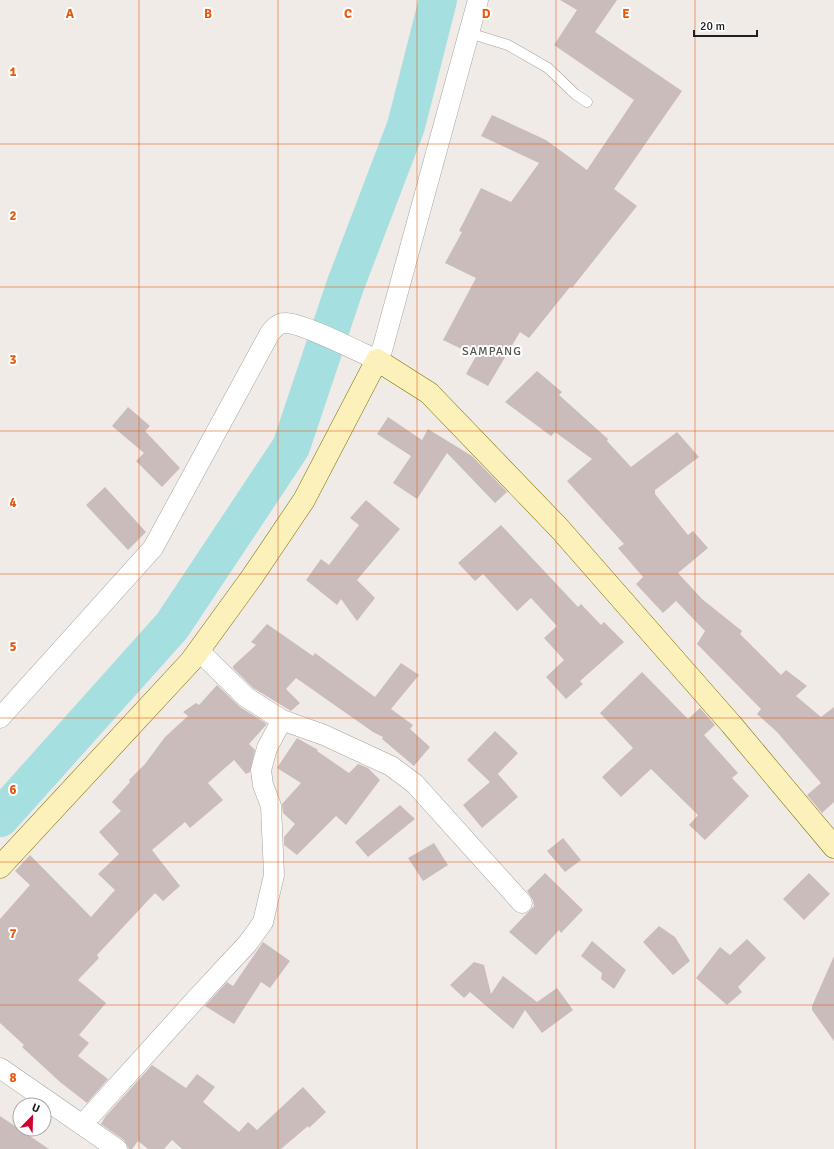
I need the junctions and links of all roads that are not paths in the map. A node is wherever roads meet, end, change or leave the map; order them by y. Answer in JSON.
{"nodes":[{"id":1,"x":478,"y":0,"type":"edge"},
{"id":2,"x":469,"y":33,"type":"junction"},
{"id":3,"x":587,"y":102,"type":"dead end"},
{"id":4,"x":377,"y":360,"type":"junction"},
{"id":5,"x":199,"y":651,"type":"junction"},
{"id":6,"x":0,"y":718,"type":"edge"},
{"id":7,"x":282,"y":720,"type":"junction"},
{"id":8,"x":834,"y":847,"type":"edge"},
{"id":9,"x":0,"y":867,"type":"edge"},
{"id":10,"x":522,"y":903,"type":"dead end"},
{"id":11,"x":0,"y":1068,"type":"edge"},
{"id":12,"x":82,"y":1125,"type":"junction"},
{"id":13,"x":117,"y":1149,"type":"edge"}],
"edges":[{"from":1,"to":2,"type":"street"},
{"from":2,"to":3,"type":"lane"},
{"from":2,"to":4,"type":"street"},
{"from":4,"to":5,"type":"street"},
{"from":4,"to":6,"type":"street"},
{"from":4,"to":8,"type":"street"},
{"from":5,"to":7,"type":"street"},
{"from":5,"to":9,"type":"street"},
{"from":7,"to":10,"type":"street"},
{"from":7,"to":12,"type":"street"},
{"from":11,"to":12,"type":"street"},
{"from":12,"to":13,"type":"street"}]}
